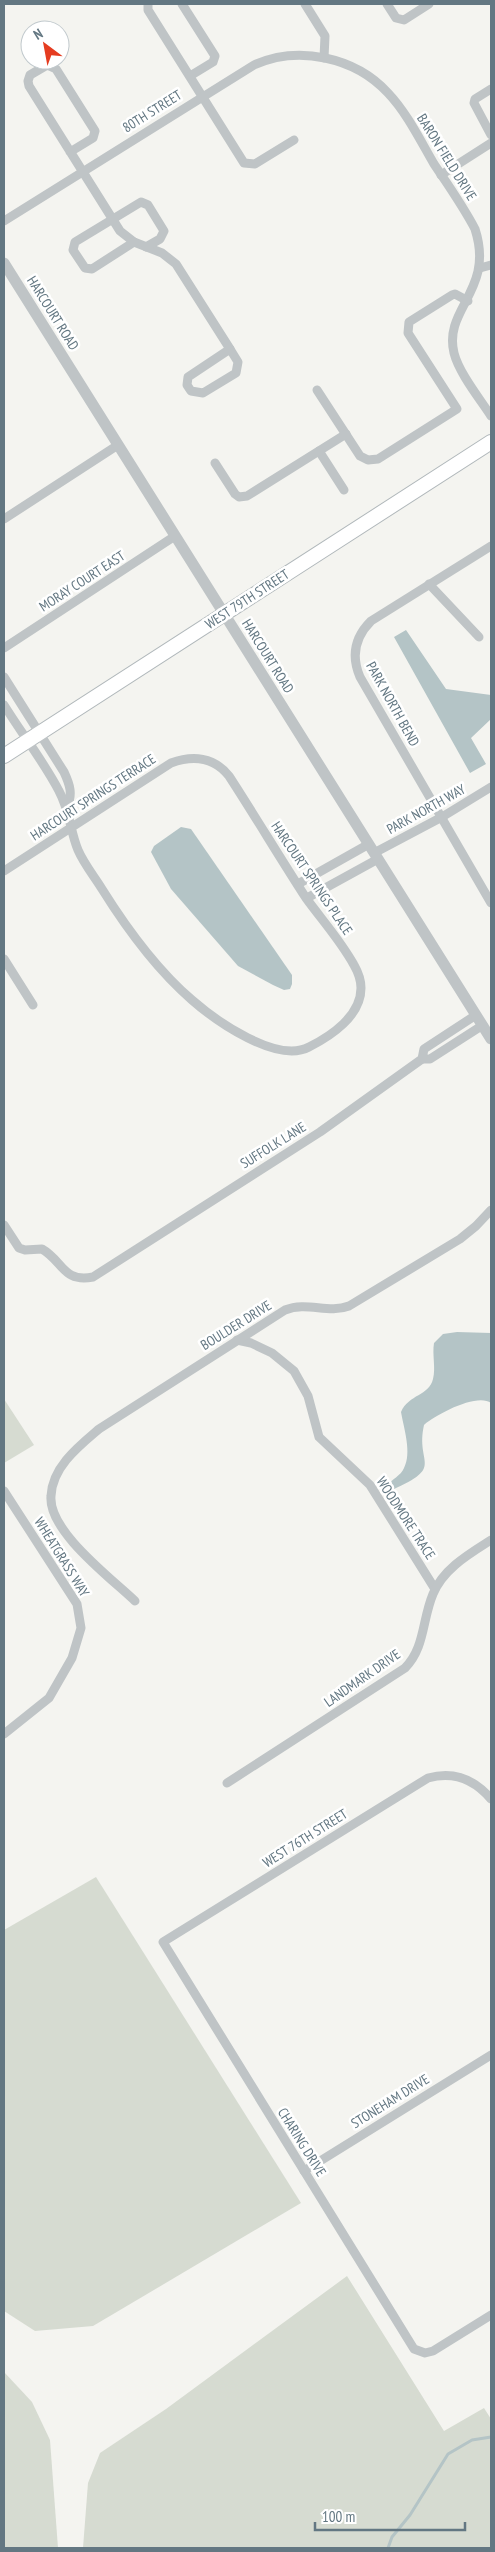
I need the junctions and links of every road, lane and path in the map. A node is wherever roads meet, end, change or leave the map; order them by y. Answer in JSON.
{"nodes":[{"id":1,"x":148,"y":4,"type":"edge"},
{"id":2,"x":182,"y":4,"type":"edge"},
{"id":3,"x":305,"y":4,"type":"edge"},
{"id":4,"x":387,"y":4,"type":"edge"},
{"id":5,"x":429,"y":4,"type":"edge"},
{"id":6,"x":324,"y":58,"type":"junction"},
{"id":7,"x":190,"y":76,"type":"junction"},
{"id":8,"x":491,"y":89,"type":"edge"},
{"id":9,"x":202,"y":96,"type":"junction"},
{"id":10,"x":491,"y":135,"type":"edge"},
{"id":11,"x":294,"y":140,"type":"dead end"},
{"id":12,"x":491,"y":143,"type":"edge"},
{"id":13,"x":70,"y":152,"type":"junction"},
{"id":14,"x":82,"y":171,"type":"junction"},
{"id":15,"x":441,"y":175,"type":"junction"},
{"id":16,"x":112,"y":218,"type":"junction"},
{"id":17,"x":4,"y":221,"type":"edge"},
{"id":18,"x":134,"y":242,"type":"junction"},
{"id":19,"x":146,"y":247,"type":"junction"},
{"id":20,"x":4,"y":263,"type":"edge"},
{"id":21,"x":491,"y":265,"type":"edge"},
{"id":22,"x":480,"y":268,"type":"junction"},
{"id":23,"x":468,"y":301,"type":"junction"},
{"id":24,"x":230,"y":350,"type":"junction"},
{"id":25,"x":317,"y":390,"type":"dead end"},
{"id":26,"x":491,"y":416,"type":"edge"},
{"id":27,"x":346,"y":434,"type":"junction"},
{"id":28,"x":491,"y":442,"type":"edge"},
{"id":29,"x":118,"y":445,"type":"junction"},
{"id":30,"x":319,"y":451,"type":"junction"},
{"id":31,"x":215,"y":463,"type":"dead end"},
{"id":32,"x":344,"y":490,"type":"dead end"},
{"id":33,"x":4,"y":519,"type":"edge"},
{"id":34,"x":175,"y":536,"type":"junction"},
{"id":35,"x":491,"y":546,"type":"edge"},
{"id":36,"x":429,"y":584,"type":"junction"},
{"id":37,"x":224,"y":614,"type":"junction"},
{"id":38,"x":479,"y":637,"type":"dead end"},
{"id":39,"x":4,"y":648,"type":"edge"},
{"id":40,"x":4,"y":676,"type":"edge"},
{"id":41,"x":4,"y":705,"type":"edge"},
{"id":42,"x":40,"y":732,"type":"junction"},
{"id":43,"x":27,"y":741,"type":"junction"},
{"id":44,"x":4,"y":756,"type":"edge"},
{"id":45,"x":202,"y":759,"type":"joint"},
{"id":46,"x":491,"y":787,"type":"edge"},
{"id":47,"x":67,"y":807,"type":"junction"},
{"id":48,"x":442,"y":817,"type":"junction"},
{"id":49,"x":72,"y":826,"type":"junction"},
{"id":50,"x":374,"y":852,"type":"junction"},
{"id":51,"x":4,"y":871,"type":"edge"},
{"id":52,"x":298,"y":884,"type":"junction"},
{"id":53,"x":307,"y":898,"type":"junction"},
{"id":54,"x":491,"y":903,"type":"edge"},
{"id":55,"x":4,"y":959,"type":"edge"},
{"id":56,"x":33,"y":1005,"type":"dead end"},
{"id":57,"x":476,"y":1015,"type":"junction"},
{"id":58,"x":483,"y":1025,"type":"junction"},
{"id":59,"x":491,"y":1039,"type":"edge"},
{"id":60,"x":422,"y":1059,"type":"junction"},
{"id":61,"x":491,"y":1210,"type":"edge"},
{"id":62,"x":4,"y":1225,"type":"edge"},
{"id":63,"x":237,"y":1340,"type":"junction"},
{"id":64,"x":4,"y":1491,"type":"edge"},
{"id":65,"x":491,"y":1540,"type":"edge"},
{"id":66,"x":435,"y":1589,"type":"junction"},
{"id":67,"x":135,"y":1601,"type":"dead end"},
{"id":68,"x":4,"y":1734,"type":"edge"},
{"id":69,"x":227,"y":1783,"type":"dead end"},
{"id":70,"x":491,"y":1799,"type":"edge"},
{"id":71,"x":162,"y":1942,"type":"joint"},
{"id":72,"x":491,"y":2055,"type":"edge"},
{"id":73,"x":304,"y":2171,"type":"junction"},
{"id":74,"x":491,"y":2315,"type":"edge"}],
"edges":[{"from":1,"to":7,"type":"street"},
{"from":2,"to":7,"type":"street"},
{"from":3,"to":6,"type":"street"},
{"from":4,"to":5,"type":"street"},
{"from":6,"to":9,"type":"street","name":"80TH STREET"},
{"from":6,"to":15,"type":"street","name":"BARON FIELD DRIVE"},
{"from":7,"to":9,"type":"street"},
{"from":8,"to":10,"type":"street"},
{"from":9,"to":11,"type":"street"},
{"from":9,"to":14,"type":"street","name":"80TH STREET"},
{"from":12,"to":15,"type":"street"},
{"from":13,"to":13,"type":"street"},
{"from":13,"to":14,"type":"street"},
{"from":14,"to":16,"type":"street"},
{"from":14,"to":17,"type":"street","name":"80TH STREET"},
{"from":15,"to":22,"type":"street","name":"BARON FIELD DRIVE"},
{"from":16,"to":18,"type":"street"},
{"from":16,"to":18,"type":"street"},
{"from":16,"to":19,"type":"street"},
{"from":18,"to":19,"type":"street"},
{"from":19,"to":24,"type":"street"},
{"from":20,"to":29,"type":"street","name":"HARCOURT ROAD"},
{"from":21,"to":22,"type":"street"},
{"from":22,"to":23,"type":"street","name":"BARON FIELD DRIVE"},
{"from":23,"to":26,"type":"street","name":"BARON FIELD DRIVE"},
{"from":23,"to":27,"type":"street"},
{"from":24,"to":24,"type":"street"},
{"from":25,"to":27,"type":"street"},
{"from":27,"to":30,"type":"street"},
{"from":28,"to":37,"type":"main road","name":"WEST 79TH STREET"},
{"from":29,"to":33,"type":"street"},
{"from":29,"to":34,"type":"street","name":"HARCOURT ROAD"},
{"from":30,"to":31,"type":"street"},
{"from":30,"to":32,"type":"street"},
{"from":34,"to":37,"type":"street","name":"HARCOURT ROAD"},
{"from":34,"to":39,"type":"street","name":"MORAY COURT EAST"},
{"from":35,"to":36,"type":"street","name":"PARK NORTH BEND"},
{"from":36,"to":38,"type":"street"},
{"from":36,"to":48,"type":"street","name":"PARK NORTH BEND"},
{"from":37,"to":42,"type":"main road","name":"WEST 79TH STREET"},
{"from":37,"to":50,"type":"street","name":"HARCOURT ROAD"},
{"from":40,"to":42,"type":"street"},
{"from":41,"to":43,"type":"street"},
{"from":42,"to":43,"type":"main road","name":"WEST 79TH STREET"},
{"from":42,"to":47,"type":"street"},
{"from":43,"to":44,"type":"main road","name":"WEST 79TH STREET"},
{"from":43,"to":47,"type":"street"},
{"from":45,"to":49,"type":"street","name":"HARCOURT SPRINGS TERRACE"},
{"from":45,"to":52,"type":"street","name":"HARCOURT SPRINGS PLACE"},
{"from":46,"to":48,"type":"street","name":"PARK NORTH WAY"},
{"from":47,"to":49,"type":"street","name":"HARCOURT SPRINGS PLACE"},
{"from":48,"to":50,"type":"street","name":"PARK NORTH WAY"},
{"from":48,"to":54,"type":"street","name":"PARK NORTH BEND"},
{"from":49,"to":51,"type":"street","name":"HARCOURT SPRINGS TERRACE"},
{"from":49,"to":53,"type":"street","name":"HARCOURT SPRINGS PLACE"},
{"from":50,"to":52,"type":"street"},
{"from":50,"to":53,"type":"street"},
{"from":50,"to":57,"type":"street","name":"HARCOURT ROAD"},
{"from":52,"to":53,"type":"street","name":"HARCOURT SPRINGS PLACE"},
{"from":55,"to":56,"type":"street"},
{"from":57,"to":58,"type":"street","name":"HARCOURT ROAD"},
{"from":57,"to":60,"type":"street","name":"SUFFOLK LANE"},
{"from":58,"to":59,"type":"street","name":"HARCOURT ROAD"},
{"from":58,"to":60,"type":"street"},
{"from":60,"to":62,"type":"street","name":"SUFFOLK LANE"},
{"from":61,"to":63,"type":"street","name":"BOULDER DRIVE"},
{"from":63,"to":66,"type":"street","name":"WOODMORE TRACE"},
{"from":63,"to":67,"type":"street","name":"BOULDER DRIVE"},
{"from":64,"to":68,"type":"street","name":"WHEATGRASS WAY"},
{"from":65,"to":66,"type":"street","name":"LANDMARK DRIVE"},
{"from":66,"to":69,"type":"street","name":"LANDMARK DRIVE"},
{"from":70,"to":71,"type":"street","name":"WEST 76TH STREET"},
{"from":71,"to":73,"type":"street","name":"CHARING DRIVE"},
{"from":72,"to":73,"type":"street","name":"STONEHAM DRIVE"},
{"from":73,"to":74,"type":"street","name":"CHARING DRIVE"}]}
